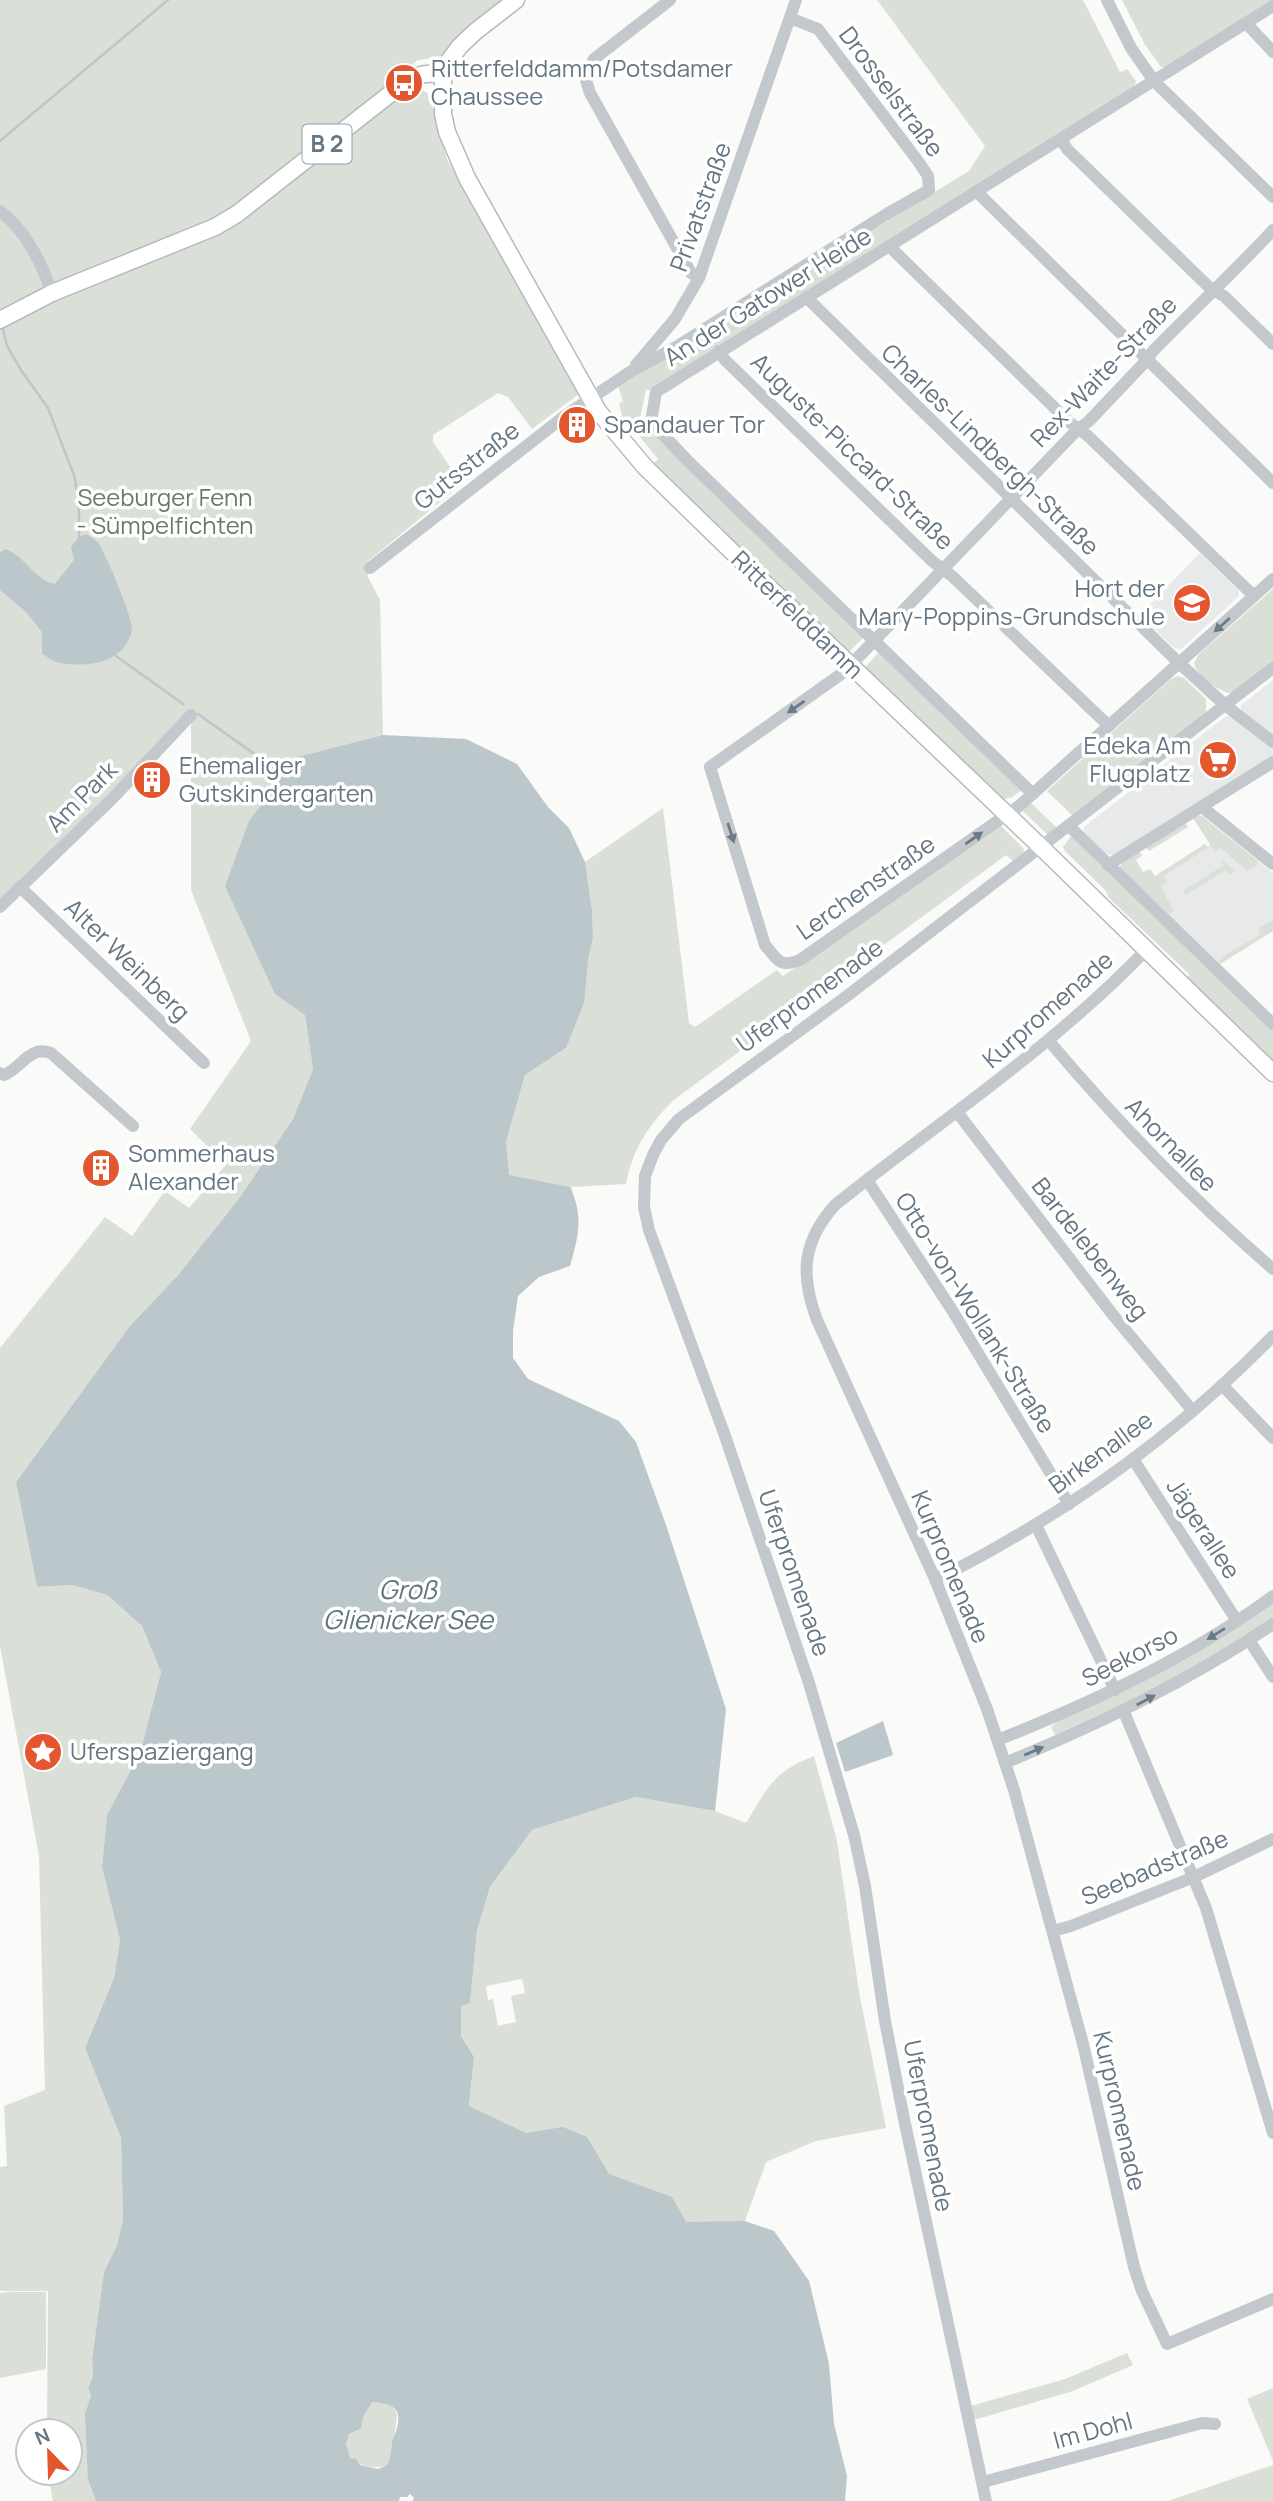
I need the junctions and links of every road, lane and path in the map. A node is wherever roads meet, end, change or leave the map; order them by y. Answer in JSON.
{"nodes":[{"id":1,"x":516,"y":0,"type":"edge"},
{"id":2,"x":670,"y":0,"type":"edge"},
{"id":3,"x":796,"y":0,"type":"edge"},
{"id":4,"x":1107,"y":0,"type":"edge"},
{"id":5,"x":1273,"y":6,"type":"edge"},
{"id":6,"x":790,"y":18,"type":"junction"},
{"id":7,"x":1246,"y":23,"type":"junction"},
{"id":8,"x":1273,"y":52,"type":"edge"},
{"id":9,"x":443,"y":75,"type":"junction"},
{"id":10,"x":1154,"y":81,"type":"junction"},
{"id":11,"x":1061,"y":139,"type":"junction"},
{"id":12,"x":977,"y":191,"type":"junction"},
{"id":13,"x":1273,"y":197,"type":"edge"},
{"id":14,"x":0,"y":211,"type":"edge"},
{"id":15,"x":1273,"y":230,"type":"edge"},
{"id":16,"x":889,"y":246,"type":"junction"},
{"id":17,"x":699,"y":278,"type":"junction"},
{"id":18,"x":1212,"y":290,"type":"junction"},
{"id":19,"x":52,"y":293,"type":"junction"},
{"id":20,"x":806,"y":297,"type":"junction"},
{"id":21,"x":0,"y":320,"type":"edge"},
{"id":22,"x":1273,"y":344,"type":"edge"},
{"id":23,"x":719,"y":351,"type":"junction"},
{"id":24,"x":1146,"y":361,"type":"junction"},
{"id":25,"x":630,"y":372,"type":"junction"},
{"id":26,"x":592,"y":399,"type":"junction"},
{"id":27,"x":1078,"y":429,"type":"junction"},
{"id":28,"x":1273,"y":483,"type":"edge"},
{"id":29,"x":1012,"y":499,"type":"junction"},
{"id":30,"x":370,"y":568,"type":"dead end"},
{"id":31,"x":944,"y":569,"type":"junction"},
{"id":32,"x":1273,"y":579,"type":"edge"},
{"id":33,"x":1254,"y":596,"type":"junction"},
{"id":34,"x":875,"y":640,"type":"junction"},
{"id":35,"x":1179,"y":663,"type":"junction"},
{"id":36,"x":850,"y":666,"type":"junction"},
{"id":37,"x":1273,"y":668,"type":"edge"},
{"id":38,"x":1225,"y":705,"type":"junction"},
{"id":39,"x":191,"y":715,"type":"dead end"},
{"id":40,"x":1108,"y":726,"type":"junction"},
{"id":41,"x":1273,"y":741,"type":"edge"},
{"id":42,"x":1273,"y":762,"type":"edge"},
{"id":43,"x":710,"y":768,"type":"joint"},
{"id":44,"x":1033,"y":794,"type":"junction"},
{"id":45,"x":1202,"y":807,"type":"junction"},
{"id":46,"x":1007,"y":814,"type":"junction"},
{"id":47,"x":1069,"y":826,"type":"junction"},
{"id":48,"x":1042,"y":848,"type":"junction"},
{"id":49,"x":1273,"y":864,"type":"edge"},
{"id":50,"x":1108,"y":865,"type":"junction"},
{"id":51,"x":20,"y":887,"type":"junction"},
{"id":52,"x":0,"y":907,"type":"edge"},
{"id":53,"x":1146,"y":950,"type":"junction"},
{"id":54,"x":1273,"y":1024,"type":"edge"},
{"id":55,"x":1049,"y":1041,"type":"junction"},
{"id":56,"x":205,"y":1063,"type":"dead end"},
{"id":57,"x":0,"y":1073,"type":"edge"},
{"id":58,"x":1273,"y":1073,"type":"edge"},
{"id":59,"x":957,"y":1112,"type":"junction"},
{"id":60,"x":133,"y":1126,"type":"dead end"},
{"id":61,"x":867,"y":1180,"type":"junction"},
{"id":62,"x":1273,"y":1269,"type":"edge"},
{"id":63,"x":1273,"y":1336,"type":"edge"},
{"id":64,"x":1222,"y":1385,"type":"junction"},
{"id":65,"x":1192,"y":1410,"type":"junction"},
{"id":66,"x":1273,"y":1438,"type":"edge"},
{"id":67,"x":1133,"y":1460,"type":"junction"},
{"id":68,"x":1069,"y":1504,"type":"junction"},
{"id":69,"x":1036,"y":1525,"type":"junction"},
{"id":70,"x":935,"y":1579,"type":"junction"},
{"id":71,"x":1273,"y":1596,"type":"edge"},
{"id":72,"x":1237,"y":1621,"type":"junction"},
{"id":73,"x":1273,"y":1624,"type":"edge"},
{"id":74,"x":1249,"y":1640,"type":"junction"},
{"id":75,"x":1273,"y":1677,"type":"edge"},
{"id":76,"x":1115,"y":1690,"type":"junction"},
{"id":77,"x":1124,"y":1712,"type":"junction"},
{"id":78,"x":998,"y":1740,"type":"junction"},
{"id":79,"x":1005,"y":1763,"type":"junction"},
{"id":80,"x":1273,"y":1839,"type":"edge"},
{"id":81,"x":1194,"y":1877,"type":"junction"},
{"id":82,"x":1052,"y":1931,"type":"junction"},
{"id":83,"x":1272,"y":2130,"type":"edge"},
{"id":84,"x":1273,"y":2299,"type":"edge"},
{"id":85,"x":1215,"y":2424,"type":"dead end"},
{"id":86,"x":983,"y":2483,"type":"junction"},
{"id":87,"x":986,"y":2501,"type":"edge"}],
"edges":[{"from":1,"to":9,"type":"main road"},
{"from":2,"to":17,"type":"street"},
{"from":3,"to":6,"type":"street","name":"Privatstraße"},
{"from":4,"to":10,"type":"street"},
{"from":5,"to":7,"type":"street","name":"An der Gatower Heide"},
{"from":6,"to":17,"type":"street","name":"Privatstraße"},
{"from":6,"to":25,"type":"street","name":"Drosselstraße"},
{"from":7,"to":8,"type":"street"},
{"from":7,"to":10,"type":"street","name":"An der Gatower Heide"},
{"from":9,"to":19,"type":"main road","number":"B 2"},
{"from":9,"to":26,"type":"main road","name":"Ritterfelddamm"},
{"from":10,"to":11,"type":"street","name":"An der Gatower Heide"},
{"from":10,"to":13,"type":"street"},
{"from":11,"to":12,"type":"street","name":"An der Gatower Heide"},
{"from":11,"to":18,"type":"street"},
{"from":12,"to":16,"type":"street","name":"An der Gatower Heide"},
{"from":12,"to":24,"type":"street"},
{"from":14,"to":19,"type":"street"},
{"from":15,"to":18,"type":"street","name":"Rex-Waite-Straße"},
{"from":16,"to":20,"type":"street","name":"An der Gatower Heide"},
{"from":16,"to":27,"type":"street"},
{"from":17,"to":25,"type":"street","name":"Privatstraße"},
{"from":18,"to":22,"type":"street"},
{"from":18,"to":24,"type":"street","name":"Rex-Waite-Straße"},
{"from":19,"to":21,"type":"main road","number":"B 2"},
{"from":20,"to":23,"type":"street","name":"An der Gatower Heide"},
{"from":20,"to":29,"type":"street","name":"Charles-Lindbergh-Straße"},
{"from":23,"to":31,"type":"street","name":"Auguste-Piccard-Straße"},
{"from":23,"to":34,"type":"street","name":"An der Gatower Heide"},
{"from":24,"to":27,"type":"street","name":"Rex-Waite-Straße"},
{"from":24,"to":28,"type":"street"},
{"from":25,"to":26,"type":"street","name":"Drosselstraße"},
{"from":26,"to":30,"type":"street","name":"Gutsstraße"},
{"from":26,"to":36,"type":"main road","name":"Ritterfelddamm"},
{"from":27,"to":29,"type":"street","name":"Rex-Waite-Straße"},
{"from":27,"to":33,"type":"street"},
{"from":29,"to":31,"type":"street","name":"Rex-Waite-Straße"},
{"from":29,"to":35,"type":"street","name":"Charles-Lindbergh-Straße"},
{"from":31,"to":34,"type":"street","name":"Rex-Waite-Straße"},
{"from":31,"to":40,"type":"street","name":"Auguste-Piccard-Straße"},
{"from":32,"to":33,"type":"street"},
{"from":33,"to":35,"type":"street","one_way":true},
{"from":34,"to":36,"type":"street","name":"Rex-Waite-Straße"},
{"from":34,"to":44,"type":"street","name":"An der Gatower Heide"},
{"from":35,"to":38,"type":"street","name":"Charles-Lindbergh-Straße"},
{"from":35,"to":40,"type":"street"},
{"from":36,"to":43,"type":"street","name":"Rex-Waite-Straße","one_way":true},
{"from":36,"to":46,"type":"main road","name":"Ritterfelddamm"},
{"from":37,"to":38,"type":"street","name":"Uferpromenade"},
{"from":38,"to":41,"type":"street","name":"Charles-Lindbergh-Straße"},
{"from":38,"to":47,"type":"street","name":"Uferpromenade"},
{"from":39,"to":51,"type":"street","name":"Am Park"},
{"from":40,"to":44,"type":"street"},
{"from":42,"to":45,"type":"street"},
{"from":43,"to":46,"type":"street","name":"Lerchenstraße","one_way":true},
{"from":44,"to":46,"type":"street"},
{"from":45,"to":49,"type":"street"},
{"from":45,"to":50,"type":"street"},
{"from":46,"to":48,"type":"main road","name":"Ritterfelddamm"},
{"from":47,"to":48,"type":"street","name":"Uferpromenade"},
{"from":47,"to":50,"type":"street"},
{"from":48,"to":53,"type":"main road","name":"Ritterfelddamm"},
{"from":48,"to":86,"type":"street","name":"Uferpromenade"},
{"from":50,"to":54,"type":"street"},
{"from":51,"to":52,"type":"street","name":"Am Park"},
{"from":51,"to":56,"type":"street","name":"Alter Weinberg"},
{"from":53,"to":55,"type":"street","name":"Kurpromenade"},
{"from":53,"to":58,"type":"main road","name":"Ritterfelddamm"},
{"from":55,"to":59,"type":"street","name":"Kurpromenade"},
{"from":55,"to":62,"type":"street","name":"Ahornallee"},
{"from":57,"to":60,"type":"street"},
{"from":59,"to":61,"type":"street","name":"Kurpromenade"},
{"from":59,"to":65,"type":"street","name":"Bardelebenweg"},
{"from":61,"to":68,"type":"street","name":"Otto-von-Wollank-Straße"},
{"from":61,"to":70,"type":"street","name":"Kurpromenade"},
{"from":63,"to":64,"type":"street","name":"Birkenallee"},
{"from":64,"to":65,"type":"street","name":"Birkenallee"},
{"from":64,"to":66,"type":"street"},
{"from":65,"to":67,"type":"street","name":"Birkenallee"},
{"from":67,"to":68,"type":"street","name":"Birkenallee"},
{"from":67,"to":72,"type":"street","name":"Jägerallee"},
{"from":68,"to":69,"type":"street","name":"Birkenallee"},
{"from":69,"to":70,"type":"street","name":"Birkenallee"},
{"from":69,"to":76,"type":"street"},
{"from":70,"to":78,"type":"street","name":"Kurpromenade"},
{"from":71,"to":72,"type":"street","name":"Seekorso"},
{"from":72,"to":76,"type":"street","name":"Seekorso","one_way":true},
{"from":73,"to":74,"type":"street","name":"Seekorso"},
{"from":74,"to":75,"type":"street"},
{"from":77,"to":74,"type":"street","name":"Seekorso","one_way":true},
{"from":76,"to":78,"type":"street","name":"Seekorso"},
{"from":79,"to":77,"type":"street","name":"Seekorso","one_way":true},
{"from":77,"to":81,"type":"street"},
{"from":78,"to":79,"type":"street","name":"Kurpromenade"},
{"from":79,"to":82,"type":"street","name":"Kurpromenade"},
{"from":80,"to":81,"type":"street","name":"Seebadstraße"},
{"from":81,"to":82,"type":"street","name":"Seebadstraße"},
{"from":81,"to":83,"type":"street"},
{"from":82,"to":84,"type":"street","name":"Kurpromenade"},
{"from":85,"to":86,"type":"street","name":"Im Dohl"},
{"from":86,"to":87,"type":"street","name":"Uferpromenade"}]}
